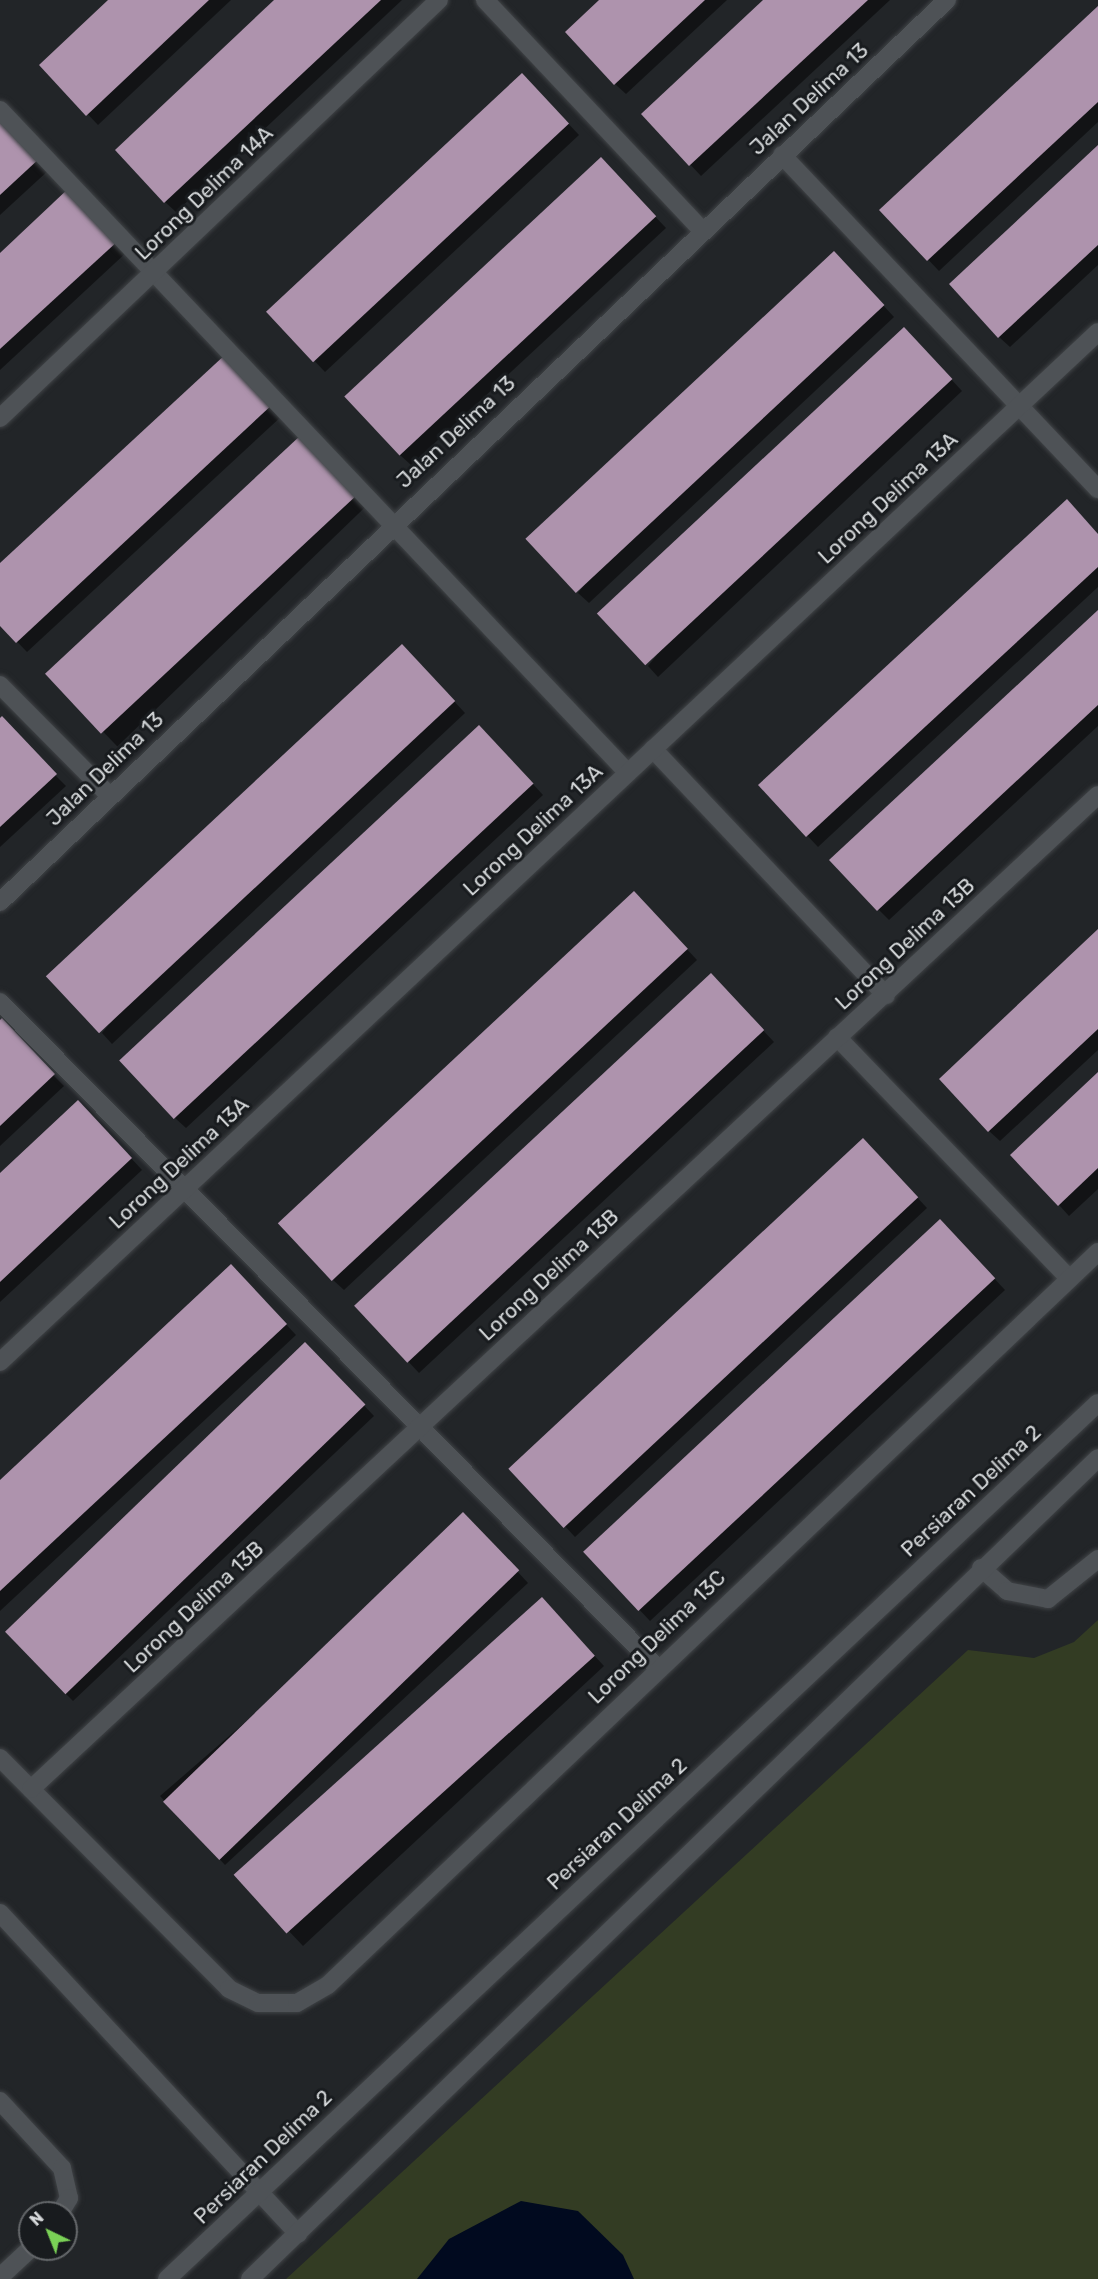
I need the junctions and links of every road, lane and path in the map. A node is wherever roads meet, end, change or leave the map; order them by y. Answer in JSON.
{"nodes":[{"id":1,"x":439,"y":0,"type":"edge"},
{"id":2,"x":485,"y":0,"type":"edge"},
{"id":3,"x":947,"y":0,"type":"edge"},
{"id":4,"x":0,"y":110,"type":"edge"},
{"id":5,"x":782,"y":155,"type":"junction"},
{"id":6,"x":703,"y":231,"type":"junction"},
{"id":7,"x":151,"y":274,"type":"junction"},
{"id":8,"x":1098,"y":332,"type":"edge"},
{"id":9,"x":1021,"y":405,"type":"junction"},
{"id":10,"x":0,"y":418,"type":"edge"},
{"id":11,"x":1098,"y":489,"type":"edge"},
{"id":12,"x":391,"y":525,"type":"junction"},
{"id":13,"x":0,"y":685,"type":"edge"},
{"id":14,"x":653,"y":749,"type":"junction"},
{"id":15,"x":628,"y":773,"type":"junction"},
{"id":16,"x":110,"y":795,"type":"junction"},
{"id":17,"x":1098,"y":795,"type":"edge"},
{"id":18,"x":0,"y":902,"type":"edge"},
{"id":19,"x":886,"y":995,"type":"junction"},
{"id":20,"x":0,"y":1002,"type":"edge"},
{"id":21,"x":837,"y":1037,"type":"junction"},
{"id":22,"x":185,"y":1188,"type":"junction"},
{"id":23,"x":1098,"y":1252,"type":"edge"},
{"id":24,"x":1069,"y":1278,"type":"junction"},
{"id":25,"x":0,"y":1362,"type":"edge"},
{"id":26,"x":1098,"y":1403,"type":"edge"},
{"id":27,"x":420,"y":1426,"type":"junction"},
{"id":28,"x":1098,"y":1458,"type":"edge"},
{"id":29,"x":1098,"y":1559,"type":"edge"},
{"id":30,"x":981,"y":1568,"type":"junction"},
{"id":31,"x":657,"y":1667,"type":"junction"},
{"id":32,"x":0,"y":1758,"type":"edge"},
{"id":33,"x":31,"y":1789,"type":"junction"},
{"id":34,"x":0,"y":1913,"type":"edge"},
{"id":35,"x":0,"y":2101,"type":"edge"},
{"id":36,"x":258,"y":2191,"type":"junction"},
{"id":37,"x":67,"y":2201,"type":"edge"},
{"id":38,"x":298,"y":2234,"type":"junction"},
{"id":39,"x":18,"y":2260,"type":"edge"},
{"id":40,"x":0,"y":2277,"type":"edge"},
{"id":41,"x":167,"y":2279,"type":"edge"},
{"id":42,"x":250,"y":2279,"type":"edge"}],
"edges":[{"from":1,"to":7,"type":"street","name":"Lorong Delima 14A"},
{"from":2,"to":6,"type":"street"},
{"from":3,"to":5,"type":"street","name":"Jalan Delima 13"},
{"from":4,"to":7,"type":"street"},
{"from":5,"to":6,"type":"street","name":"Jalan Delima 13"},
{"from":5,"to":9,"type":"street"},
{"from":6,"to":12,"type":"street","name":"Jalan Delima 13"},
{"from":7,"to":10,"type":"street","name":"Lorong Delima 14A"},
{"from":7,"to":12,"type":"street"},
{"from":8,"to":9,"type":"street","name":"Lorong Delima 13A"},
{"from":9,"to":11,"type":"street"},
{"from":9,"to":14,"type":"street","name":"Lorong Delima 13A"},
{"from":12,"to":15,"type":"street"},
{"from":12,"to":16,"type":"street","name":"Jalan Delima 13"},
{"from":13,"to":16,"type":"street"},
{"from":14,"to":15,"type":"street","name":"Lorong Delima 13A"},
{"from":14,"to":19,"type":"street"},
{"from":15,"to":22,"type":"street","name":"Lorong Delima 13A"},
{"from":16,"to":18,"type":"street","name":"Jalan Delima 13"},
{"from":17,"to":19,"type":"street","name":"Lorong Delima 13B"},
{"from":19,"to":21,"type":"street","name":"Lorong Delima 13B"},
{"from":20,"to":22,"type":"street"},
{"from":21,"to":24,"type":"street"},
{"from":21,"to":27,"type":"street","name":"Lorong Delima 13B"},
{"from":22,"to":25,"type":"street","name":"Lorong Delima 13A"},
{"from":22,"to":27,"type":"street"},
{"from":23,"to":24,"type":"street","name":"Lorong Delima 13C"},
{"from":24,"to":31,"type":"street","name":"Lorong Delima 13C"},
{"from":26,"to":36,"type":"street","name":"Persiaran Delima 2"},
{"from":27,"to":31,"type":"street"},
{"from":27,"to":33,"type":"street","name":"Lorong Delima 13B"},
{"from":28,"to":30,"type":"street"},
{"from":29,"to":30,"type":"street"},
{"from":30,"to":38,"type":"street"},
{"from":31,"to":33,"type":"street","name":"Lorong Delima 13C"},
{"from":32,"to":33,"type":"street","name":"Lorong Delima 13C"},
{"from":34,"to":36,"type":"street"},
{"from":35,"to":37,"type":"street"},
{"from":36,"to":38,"type":"street"},
{"from":36,"to":41,"type":"street","name":"Persiaran Delima 2"},
{"from":38,"to":42,"type":"street"},
{"from":39,"to":40,"type":"street"}]}
